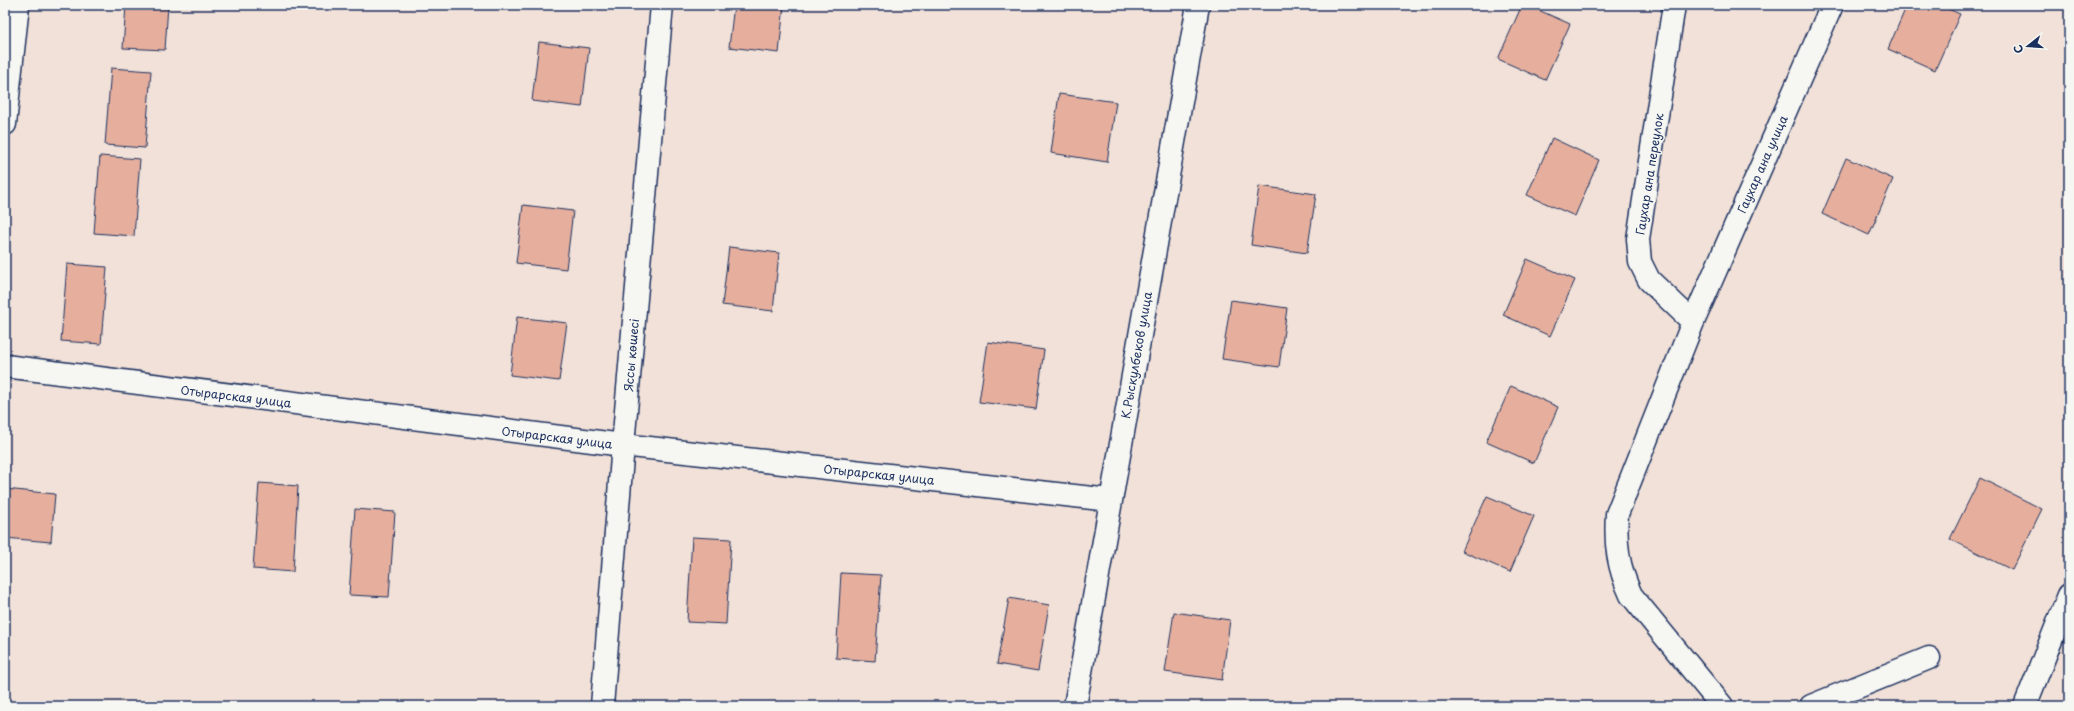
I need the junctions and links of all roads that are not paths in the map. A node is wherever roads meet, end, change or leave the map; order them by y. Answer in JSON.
{"nodes":[{"id":1,"x":18,"y":5,"type":"edge"},
{"id":2,"x":662,"y":5,"type":"edge"},
{"id":3,"x":1198,"y":5,"type":"edge"},
{"id":4,"x":1674,"y":5,"type":"edge"},
{"id":5,"x":1832,"y":5,"type":"edge"},
{"id":6,"x":5,"y":124,"type":"edge"},
{"id":7,"x":1693,"y":322,"type":"junction"},
{"id":8,"x":5,"y":366,"type":"edge"},
{"id":9,"x":623,"y":445,"type":"junction"},
{"id":10,"x":1110,"y":500,"type":"junction"},
{"id":11,"x":2069,"y":595,"type":"edge"},
{"id":12,"x":1929,"y":658,"type":"dead end"},
{"id":13,"x":602,"y":706,"type":"edge"},
{"id":14,"x":1075,"y":706,"type":"edge"},
{"id":15,"x":1722,"y":706,"type":"edge"},
{"id":16,"x":1811,"y":706,"type":"edge"},
{"id":17,"x":2024,"y":706,"type":"edge"}],
"edges":[{"from":1,"to":6,"type":"street"},
{"from":2,"to":9,"type":"street","name":"Яссы көшесі"},
{"from":3,"to":10,"type":"street","name":"К.Рыскулбеков улица"},
{"from":4,"to":7,"type":"street","name":"Гаухар ана переулок"},
{"from":5,"to":7,"type":"street","name":"Гаухар ана улица"},
{"from":7,"to":15,"type":"street","name":"Гаухар ана улица"},
{"from":8,"to":9,"type":"street","name":"Отырарская улица"},
{"from":9,"to":10,"type":"street","name":"Отырарская улица"},
{"from":9,"to":13,"type":"street","name":"Яссы көшесі"},
{"from":10,"to":14,"type":"street","name":"К.Рыскулбеков улица"},
{"from":11,"to":17,"type":"street"},
{"from":12,"to":16,"type":"street"}]}
